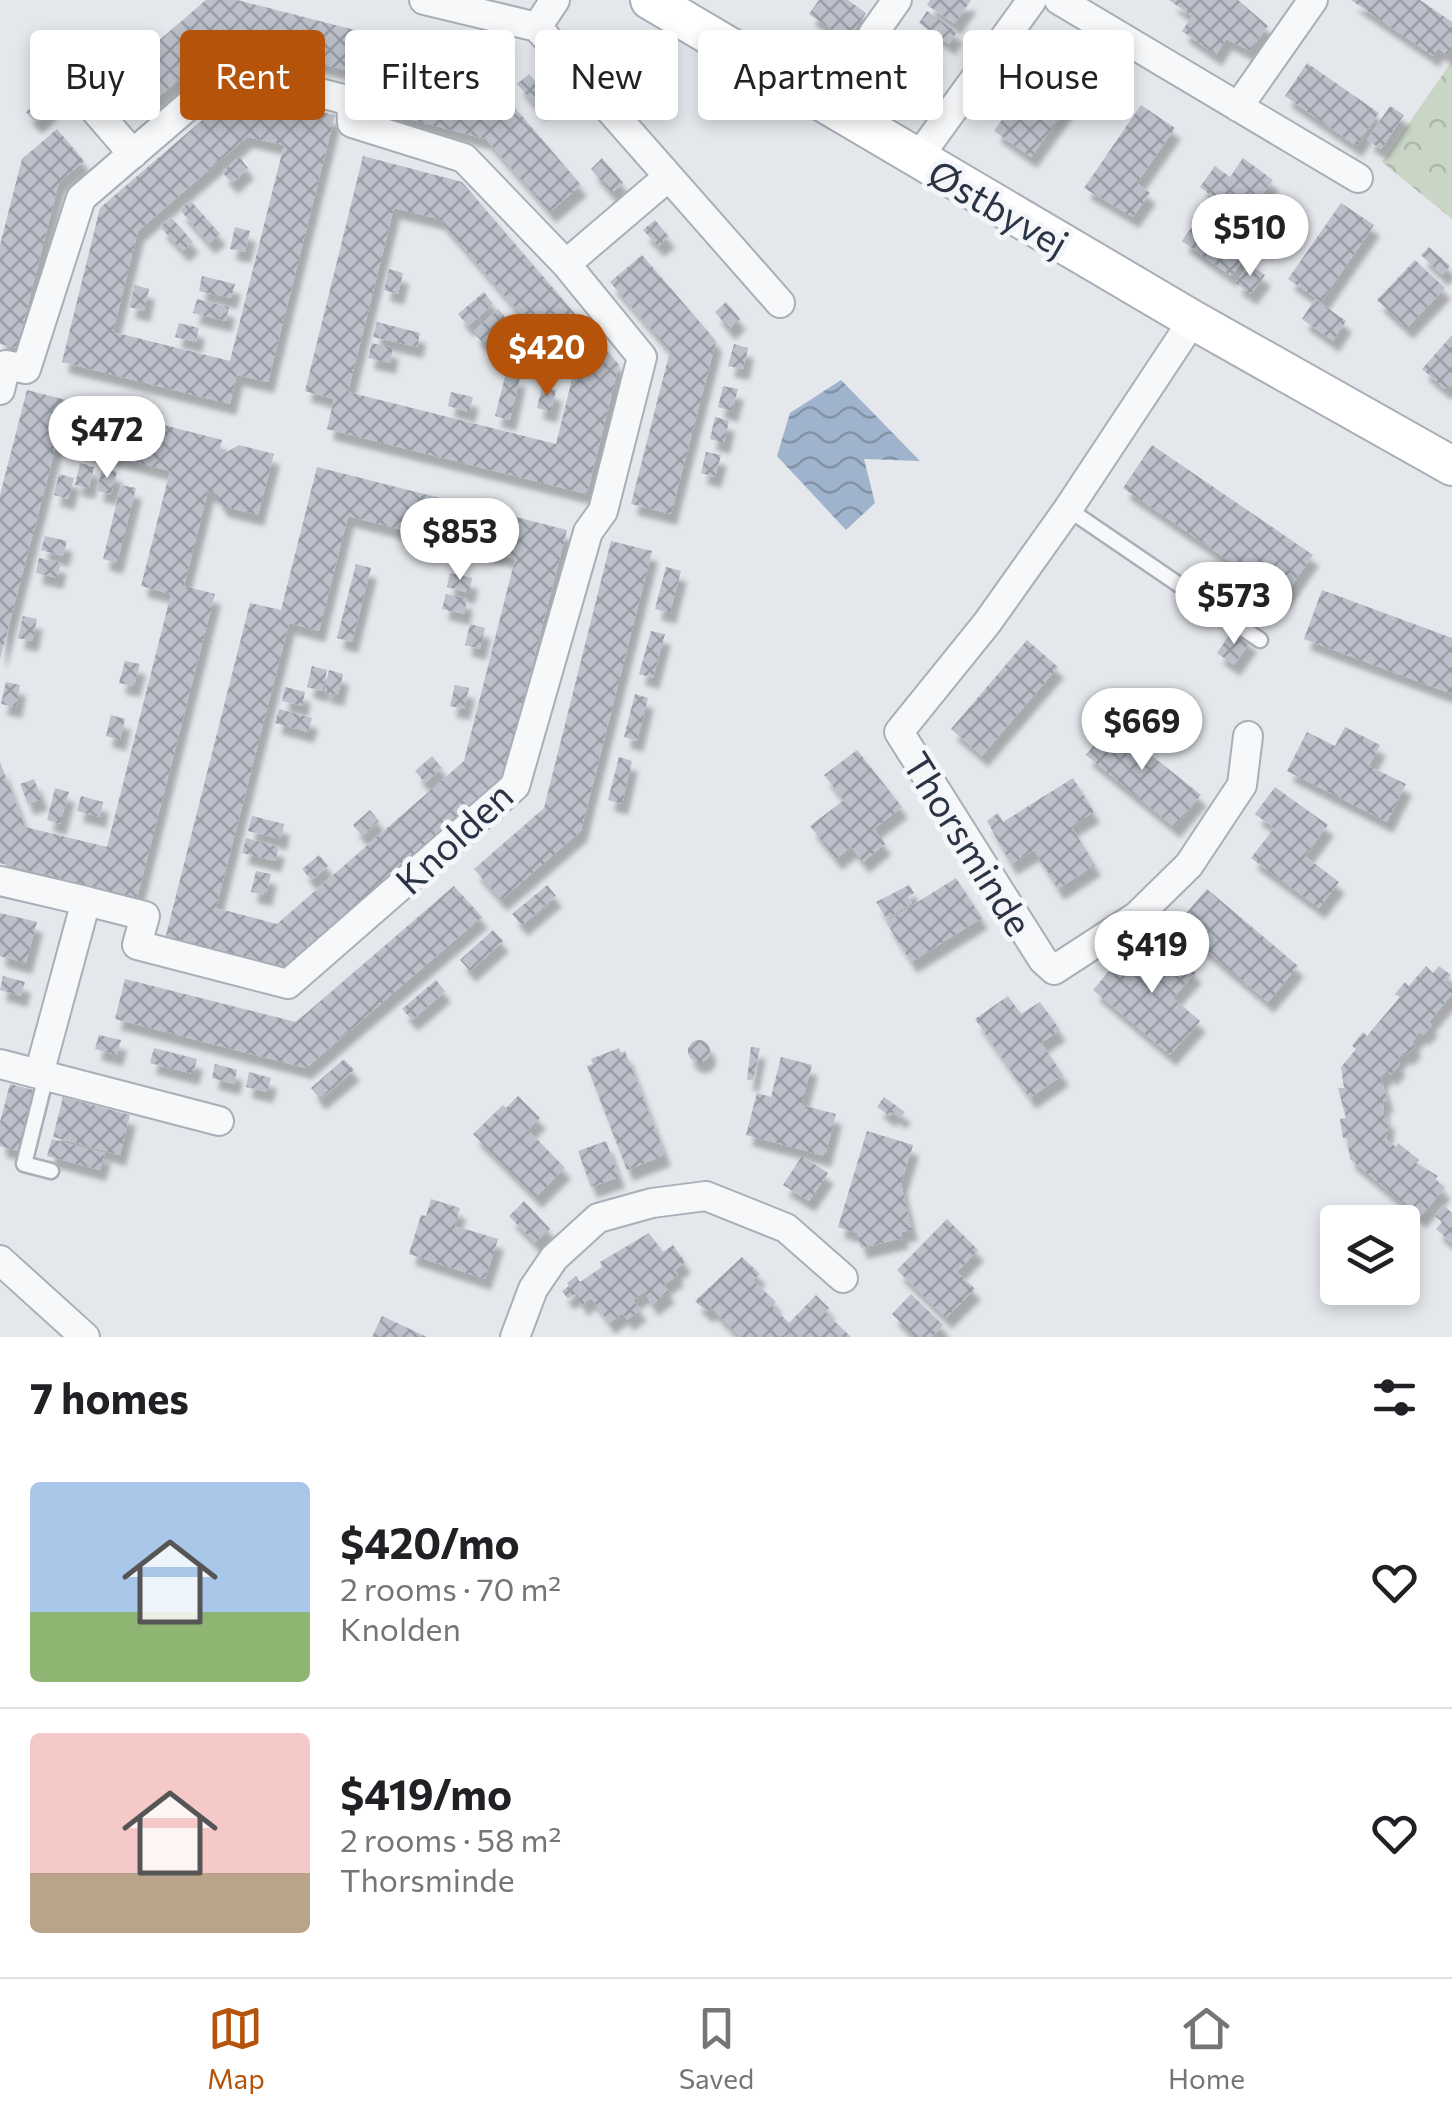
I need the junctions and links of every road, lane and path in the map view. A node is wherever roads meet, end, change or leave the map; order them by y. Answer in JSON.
{"nodes":[{"id":1,"x":424,"y":0,"type":"edge"},
{"id":2,"x":556,"y":0,"type":"edge"},
{"id":3,"x":650,"y":0,"type":"edge"},
{"id":4,"x":897,"y":0,"type":"edge"},
{"id":5,"x":1032,"y":0,"type":"edge"},
{"id":6,"x":1059,"y":0,"type":"edge"},
{"id":7,"x":1313,"y":0,"type":"edge"},
{"id":8,"x":538,"y":27,"type":"junction"},
{"id":9,"x":876,"y":30,"type":"edge"},
{"id":10,"x":1238,"y":107,"type":"junction"},
{"id":11,"x":103,"y":120,"type":"edge"},
{"id":12,"x":132,"y":154,"type":"junction"},
{"id":13,"x":917,"y":159,"type":"junction"},
{"id":14,"x":668,"y":177,"type":"junction"},
{"id":15,"x":1358,"y":178,"type":"dead end"},
{"id":16,"x":566,"y":264,"type":"junction"},
{"id":17,"x":780,"y":303,"type":"dead end"},
{"id":18,"x":1193,"y":320,"type":"junction"},
{"id":19,"x":0,"y":390,"type":"edge"},
{"id":20,"x":1350,"y":411,"type":"junction"},
{"id":21,"x":1452,"y":466,"type":"edge"},
{"id":22,"x":1452,"y":483,"type":"edge"},
{"id":23,"x":1068,"y":509,"type":"junction"},
{"id":24,"x":1260,"y":640,"type":"dead end"},
{"id":25,"x":1248,"y":736,"type":"dead end"},
{"id":26,"x":0,"y":881,"type":"edge"},
{"id":27,"x":86,"y":901,"type":"junction"},
{"id":28,"x":0,"y":1064,"type":"edge"},
{"id":29,"x":42,"y":1075,"type":"junction"},
{"id":30,"x":219,"y":1121,"type":"dead end"},
{"id":31,"x":51,"y":1171,"type":"dead end"},
{"id":32,"x":0,"y":1260,"type":"edge"},
{"id":33,"x":843,"y":1278,"type":"dead end"},
{"id":34,"x":84,"y":1337,"type":"edge"},
{"id":35,"x":515,"y":1337,"type":"edge"}],
"edges":[{"from":1,"to":8,"type":"street"},
{"from":2,"to":8,"type":"street"},
{"from":3,"to":13,"type":"street","name":"Østbyvej"},
{"from":4,"to":9,"type":"street"},
{"from":5,"to":13,"type":"street"},
{"from":6,"to":10,"type":"street"},
{"from":7,"to":10,"type":"street"},
{"from":8,"to":14,"type":"street"},
{"from":10,"to":15,"type":"street"},
{"from":11,"to":12,"type":"street"},
{"from":12,"to":16,"type":"street","name":"Knolden"},
{"from":12,"to":19,"type":"street","name":"Knolden"},
{"from":13,"to":18,"type":"street","name":"Østbyvej"},
{"from":14,"to":16,"type":"street"},
{"from":14,"to":17,"type":"street"},
{"from":16,"to":27,"type":"street","name":"Knolden"},
{"from":18,"to":20,"type":"street","name":"Østbyvej"},
{"from":18,"to":23,"type":"street","name":"Thorsminde"},
{"from":20,"to":21,"type":"street","name":"Østbyvej"},
{"from":20,"to":22,"type":"street","name":"Østbyvej"},
{"from":23,"to":24,"type":"lane"},
{"from":23,"to":25,"type":"street","name":"Thorsminde"},
{"from":26,"to":27,"type":"street","name":"Knolden"},
{"from":27,"to":29,"type":"street"},
{"from":28,"to":29,"type":"street"},
{"from":29,"to":30,"type":"street"},
{"from":29,"to":31,"type":"lane"},
{"from":32,"to":34,"type":"street"},
{"from":33,"to":35,"type":"street"}]}
